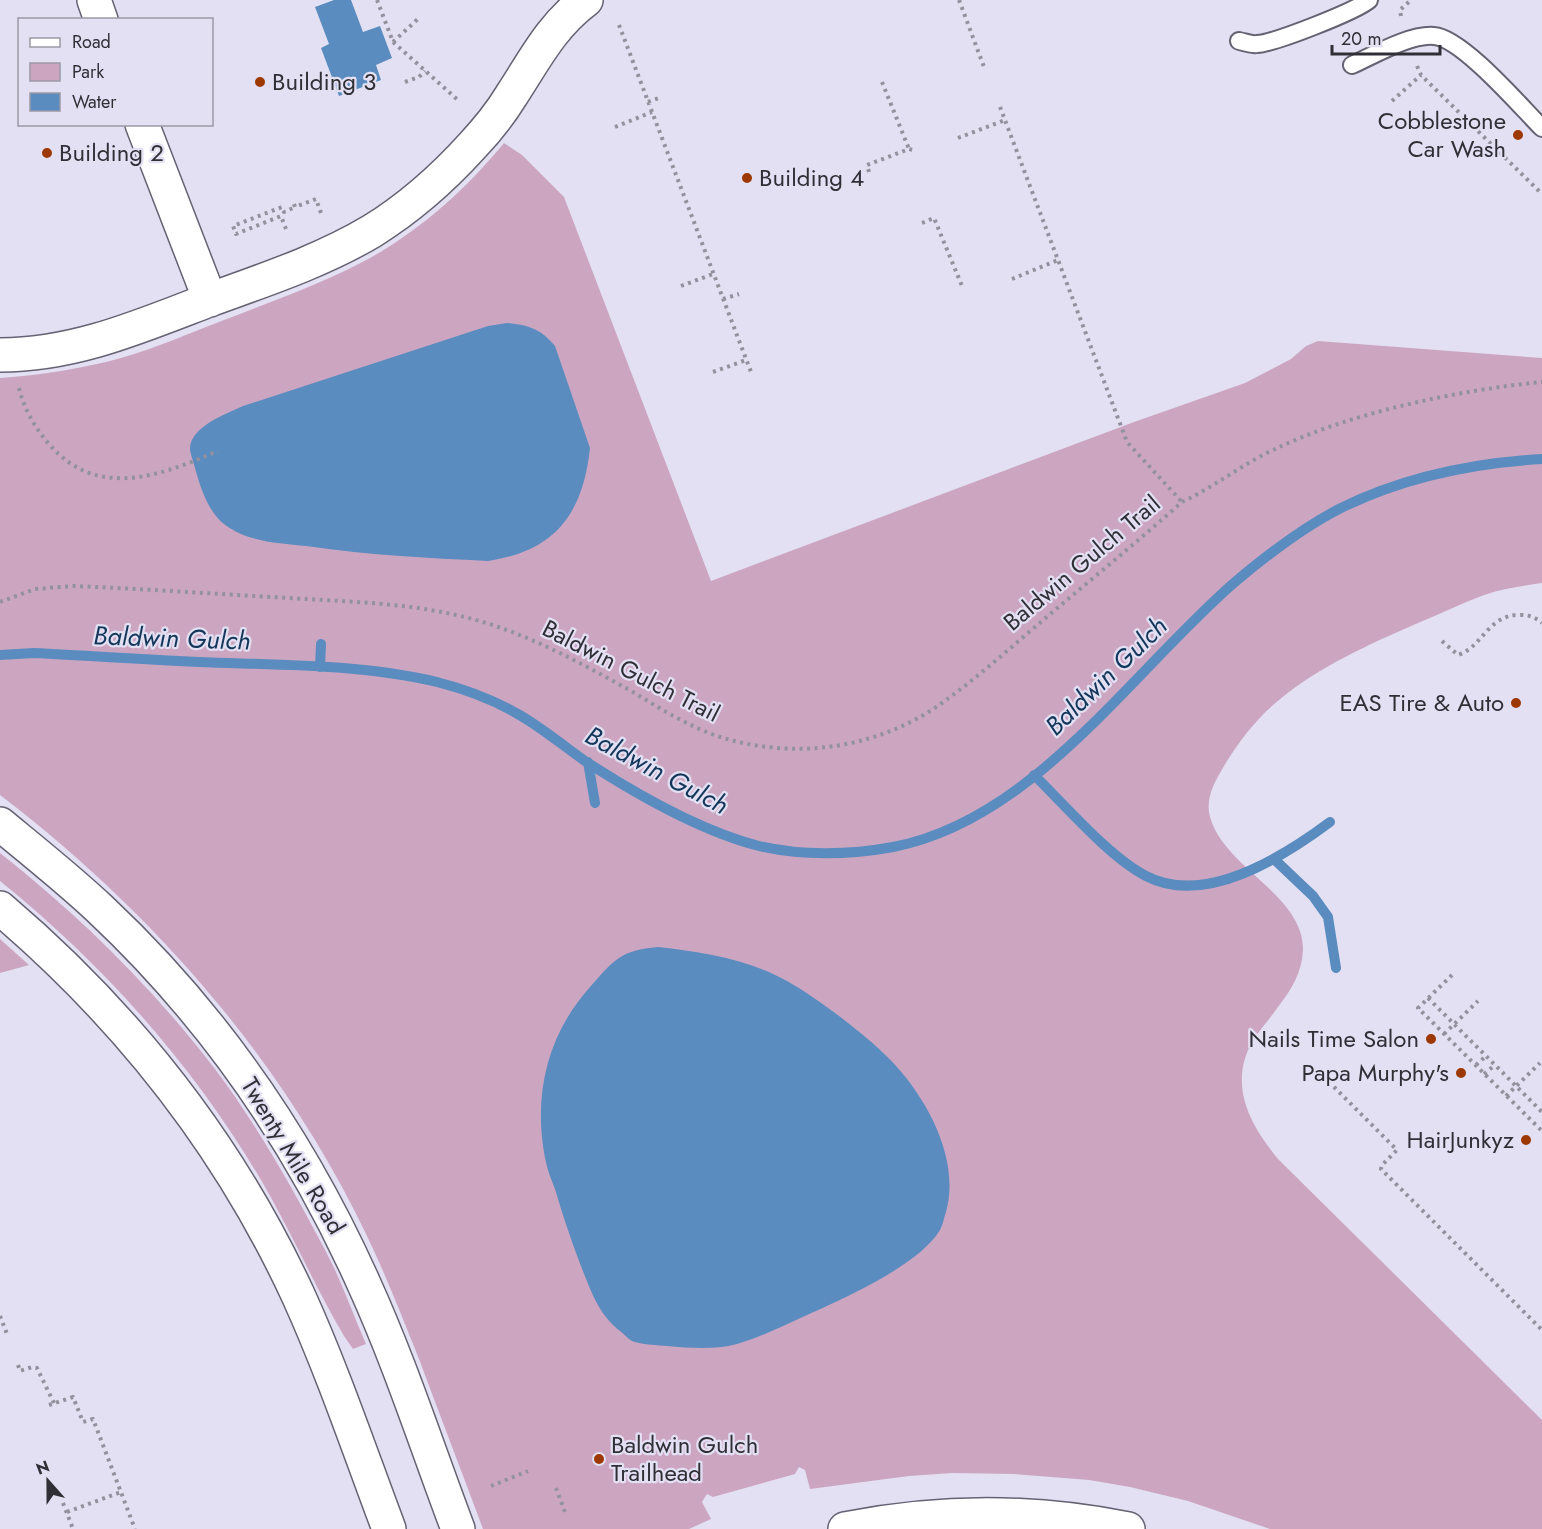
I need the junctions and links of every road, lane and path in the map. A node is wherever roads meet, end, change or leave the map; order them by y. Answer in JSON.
{"nodes":[{"id":1,"x":94,"y":0,"type":"edge"},
{"id":2,"x":377,"y":0,"type":"edge"},
{"id":3,"x":586,"y":0,"type":"edge"},
{"id":4,"x":959,"y":0,"type":"edge"},
{"id":5,"x":1369,"y":0,"type":"edge"},
{"id":6,"x":1411,"y":0,"type":"edge"},
{"id":7,"x":420,"y":17,"type":"dead end"},
{"id":8,"x":100,"y":18,"type":"edge"},
{"id":9,"x":1402,"y":22,"type":"dead end"},
{"id":10,"x":619,"y":25,"type":"dead end"},
{"id":11,"x":1239,"y":40,"type":"dead end"},
{"id":12,"x":393,"y":42,"type":"junction"},
{"id":13,"x":1352,"y":64,"type":"dead end"},
{"id":14,"x":1417,"y":65,"type":"dead end"},
{"id":15,"x":984,"y":66,"type":"dead end"},
{"id":16,"x":425,"y":71,"type":"junction"},
{"id":17,"x":1421,"y":75,"type":"junction"},
{"id":18,"x":405,"y":82,"type":"dead end"},
{"id":19,"x":882,"y":82,"type":"dead end"},
{"id":20,"x":662,"y":97,"type":"dead end"},
{"id":21,"x":1392,"y":101,"type":"dead end"},
{"id":22,"x":460,"y":102,"type":"dead end"},
{"id":23,"x":648,"y":102,"type":"junction"},
{"id":24,"x":1000,"y":107,"type":"dead end"},
{"id":25,"x":652,"y":112,"type":"junction"},
{"id":26,"x":1005,"y":120,"type":"junction"},
{"id":27,"x":143,"y":126,"type":"edge"},
{"id":28,"x":615,"y":127,"type":"dead end"},
{"id":29,"x":1542,"y":128,"type":"edge"},
{"id":30,"x":958,"y":138,"type":"dead end"},
{"id":31,"x":869,"y":172,"type":"dead end"},
{"id":32,"x":1542,"y":194,"type":"edge"},
{"id":33,"x":321,"y":213,"type":"dead end"},
{"id":34,"x":922,"y":223,"type":"dead end"},
{"id":35,"x":286,"y":229,"type":"dead end"},
{"id":36,"x":1058,"y":260,"type":"junction"},
{"id":37,"x":713,"y":274,"type":"junction"},
{"id":38,"x":1012,"y":279,"type":"dead end"},
{"id":39,"x":681,"y":286,"type":"dead end"},
{"id":40,"x":962,"y":286,"type":"dead end"},
{"id":41,"x":739,"y":294,"type":"dead end"},
{"id":42,"x":723,"y":299,"type":"junction"},
{"id":43,"x":210,"y":300,"type":"junction"},
{"id":44,"x":7,"y":355,"type":"edge"},
{"id":45,"x":746,"y":360,"type":"junction"},
{"id":46,"x":713,"y":372,"type":"dead end"},
{"id":47,"x":751,"y":372,"type":"dead end"},
{"id":48,"x":1542,"y":382,"type":"edge"},
{"id":49,"x":218,"y":451,"type":"dead end"},
{"id":50,"x":1182,"y":502,"type":"junction"},
{"id":51,"x":0,"y":602,"type":"edge"},
{"id":52,"x":1542,"y":623,"type":"edge"},
{"id":53,"x":1442,"y":641,"type":"dead end"},
{"id":54,"x":0,"y":824,"type":"edge"},
{"id":55,"x":0,"y":908,"type":"edge"},
{"id":56,"x":1452,"y":975,"type":"dead end"},
{"id":57,"x":1428,"y":998,"type":"junction"},
{"id":58,"x":1478,"y":1001,"type":"dead end"},
{"id":59,"x":1454,"y":1024,"type":"junction"},
{"id":60,"x":1444,"y":1034,"type":"junction"},
{"id":61,"x":1486,"y":1056,"type":"junction"},
{"id":62,"x":1540,"y":1063,"type":"dead end"},
{"id":63,"x":1476,"y":1065,"type":"junction"},
{"id":64,"x":1494,"y":1065,"type":"junction"},
{"id":65,"x":1318,"y":1071,"type":"dead end"},
{"id":66,"x":1484,"y":1074,"type":"junction"},
{"id":67,"x":1516,"y":1086,"type":"junction"},
{"id":68,"x":1506,"y":1096,"type":"junction"},
{"id":69,"x":1542,"y":1112,"type":"edge"},
{"id":70,"x":1542,"y":1131,"type":"edge"},
{"id":71,"x":0,"y":1316,"type":"edge"},
{"id":72,"x":1542,"y":1330,"type":"edge"},
{"id":73,"x":7,"y":1334,"type":"dead end"},
{"id":74,"x":18,"y":1365,"type":"dead end"},
{"id":75,"x":528,"y":1471,"type":"dead end"},
{"id":76,"x":491,"y":1486,"type":"dead end"},
{"id":77,"x":556,"y":1488,"type":"dead end"},
{"id":78,"x":121,"y":1492,"type":"junction"},
{"id":79,"x":63,"y":1503,"type":"dead end"},
{"id":80,"x":67,"y":1512,"type":"junction"},
{"id":81,"x":566,"y":1515,"type":"dead end"},
{"id":82,"x":73,"y":1529,"type":"edge"},
{"id":83,"x":135,"y":1529,"type":"edge"},
{"id":84,"x":389,"y":1529,"type":"edge"},
{"id":85,"x":458,"y":1529,"type":"edge"},
{"id":86,"x":845,"y":1529,"type":"edge"},
{"id":87,"x":1128,"y":1529,"type":"edge"}],
"edges":[{"from":1,"to":8,"type":"main road"},
{"from":2,"to":12,"type":"path"},
{"from":3,"to":43,"type":"main road"},
{"from":4,"to":15,"type":"path"},
{"from":5,"to":11,"type":"lane"},
{"from":6,"to":9,"type":"path"},
{"from":7,"to":12,"type":"path"},
{"from":10,"to":23,"type":"path"},
{"from":12,"to":16,"type":"path"},
{"from":13,"to":29,"type":"lane"},
{"from":14,"to":17,"type":"path"},
{"from":16,"to":18,"type":"path"},
{"from":16,"to":22,"type":"path"},
{"from":17,"to":21,"type":"path"},
{"from":17,"to":32,"type":"path"},
{"from":19,"to":31,"type":"path"},
{"from":20,"to":23,"type":"path"},
{"from":23,"to":25,"type":"path"},
{"from":24,"to":26,"type":"path"},
{"from":25,"to":28,"type":"path"},
{"from":25,"to":37,"type":"path"},
{"from":26,"to":30,"type":"path"},
{"from":26,"to":36,"type":"path"},
{"from":27,"to":43,"type":"main road"},
{"from":33,"to":35,"type":"path"},
{"from":34,"to":40,"type":"path"},
{"from":36,"to":38,"type":"path"},
{"from":36,"to":50,"type":"path"},
{"from":37,"to":39,"type":"path"},
{"from":37,"to":42,"type":"path"},
{"from":41,"to":42,"type":"path"},
{"from":42,"to":45,"type":"path"},
{"from":43,"to":44,"type":"main road"},
{"from":44,"to":49,"type":"path"},
{"from":45,"to":46,"type":"path"},
{"from":45,"to":47,"type":"path"},
{"from":48,"to":50,"type":"path","name":"Baldwin Gulch Trail"},
{"from":50,"to":51,"type":"path","name":"Baldwin Gulch Trail"},
{"from":52,"to":53,"type":"path"},
{"from":54,"to":85,"type":"main road","name":"Twenty Mile Road"},
{"from":55,"to":84,"type":"main road"},
{"from":56,"to":57,"type":"path"},
{"from":57,"to":59,"type":"path"},
{"from":57,"to":60,"type":"path"},
{"from":58,"to":59,"type":"path"},
{"from":59,"to":60,"type":"path"},
{"from":59,"to":61,"type":"path"},
{"from":60,"to":63,"type":"path"},
{"from":61,"to":63,"type":"path"},
{"from":61,"to":64,"type":"path"},
{"from":62,"to":67,"type":"path"},
{"from":63,"to":66,"type":"path"},
{"from":64,"to":66,"type":"path"},
{"from":64,"to":67,"type":"path"},
{"from":65,"to":72,"type":"path"},
{"from":66,"to":68,"type":"path"},
{"from":67,"to":68,"type":"path"},
{"from":67,"to":69,"type":"path"},
{"from":68,"to":70,"type":"path"},
{"from":71,"to":73,"type":"path"},
{"from":74,"to":78,"type":"path"},
{"from":75,"to":76,"type":"path"},
{"from":77,"to":81,"type":"path"},
{"from":78,"to":80,"type":"path"},
{"from":78,"to":83,"type":"path"},
{"from":79,"to":80,"type":"path"},
{"from":80,"to":82,"type":"path"},
{"from":86,"to":87,"type":"main road"}]}
